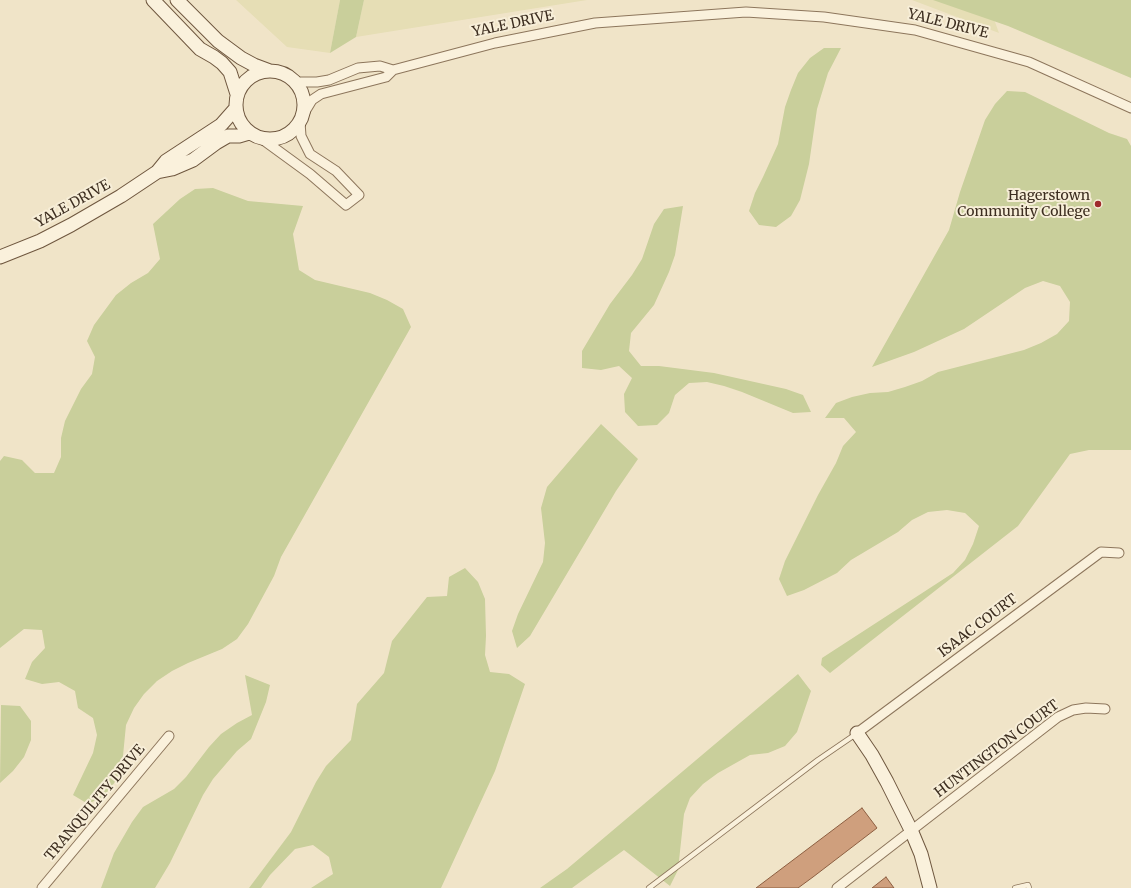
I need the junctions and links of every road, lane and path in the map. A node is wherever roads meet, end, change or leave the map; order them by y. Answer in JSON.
{"nodes":[{"id":1,"x":153,"y":0,"type":"edge"},
{"id":2,"x":177,"y":0,"type":"edge"},
{"id":3,"x":393,"y":70,"type":"junction"},
{"id":4,"x":270,"y":71,"type":"junction"},
{"id":5,"x":295,"y":82,"type":"junction"},
{"id":6,"x":237,"y":94,"type":"junction"},
{"id":7,"x":236,"y":108,"type":"junction"},
{"id":8,"x":1131,"y":108,"type":"edge"},
{"id":9,"x":302,"y":118,"type":"junction"},
{"id":10,"x":249,"y":133,"type":"junction"},
{"id":11,"x":262,"y":139,"type":"junction"},
{"id":12,"x":157,"y":172,"type":"junction"},
{"id":13,"x":0,"y":257,"type":"edge"},
{"id":14,"x":1119,"y":553,"type":"dead end"},
{"id":15,"x":1105,"y":709,"type":"dead end"},
{"id":16,"x":857,"y":733,"type":"junction"},
{"id":17,"x":169,"y":736,"type":"dead end"},
{"id":18,"x":911,"y":830,"type":"junction"},
{"id":19,"x":42,"y":888,"type":"edge"},
{"id":20,"x":649,"y":888,"type":"edge"},
{"id":21,"x":837,"y":888,"type":"edge"},
{"id":22,"x":930,"y":888,"type":"edge"},
{"id":23,"x":1015,"y":888,"type":"edge"},
{"id":24,"x":1029,"y":888,"type":"edge"}],
"edges":[{"from":1,"to":6,"type":"street"},
{"from":2,"to":4,"type":"street"},
{"from":3,"to":5,"type":"street","name":"YALE DRIVE"},
{"from":3,"to":8,"type":"street","name":"YALE DRIVE"},
{"from":3,"to":9,"type":"street","name":"YALE DRIVE"},
{"from":4,"to":5,"type":"street"},
{"from":4,"to":6,"type":"street"},
{"from":5,"to":9,"type":"street"},
{"from":6,"to":7,"type":"street"},
{"from":7,"to":10,"type":"street"},
{"from":7,"to":12,"type":"street","name":"YALE DRIVE"},
{"from":9,"to":11,"type":"street"},
{"from":9,"to":11,"type":"street"},
{"from":10,"to":11,"type":"street"},
{"from":10,"to":12,"type":"street","name":"YALE DRIVE"},
{"from":12,"to":13,"type":"street","name":"YALE DRIVE"},
{"from":14,"to":16,"type":"street","name":"ISAAC COURT"},
{"from":15,"to":18,"type":"street","name":"HUNTINGTON COURT"},
{"from":16,"to":18,"type":"street"},
{"from":16,"to":20,"type":"lane"},
{"from":17,"to":19,"type":"street","name":"TRANQUILITY DRIVE"},
{"from":18,"to":21,"type":"street","name":"HUNTINGTON COURT"},
{"from":18,"to":22,"type":"street"},
{"from":23,"to":24,"type":"lane"}]}
